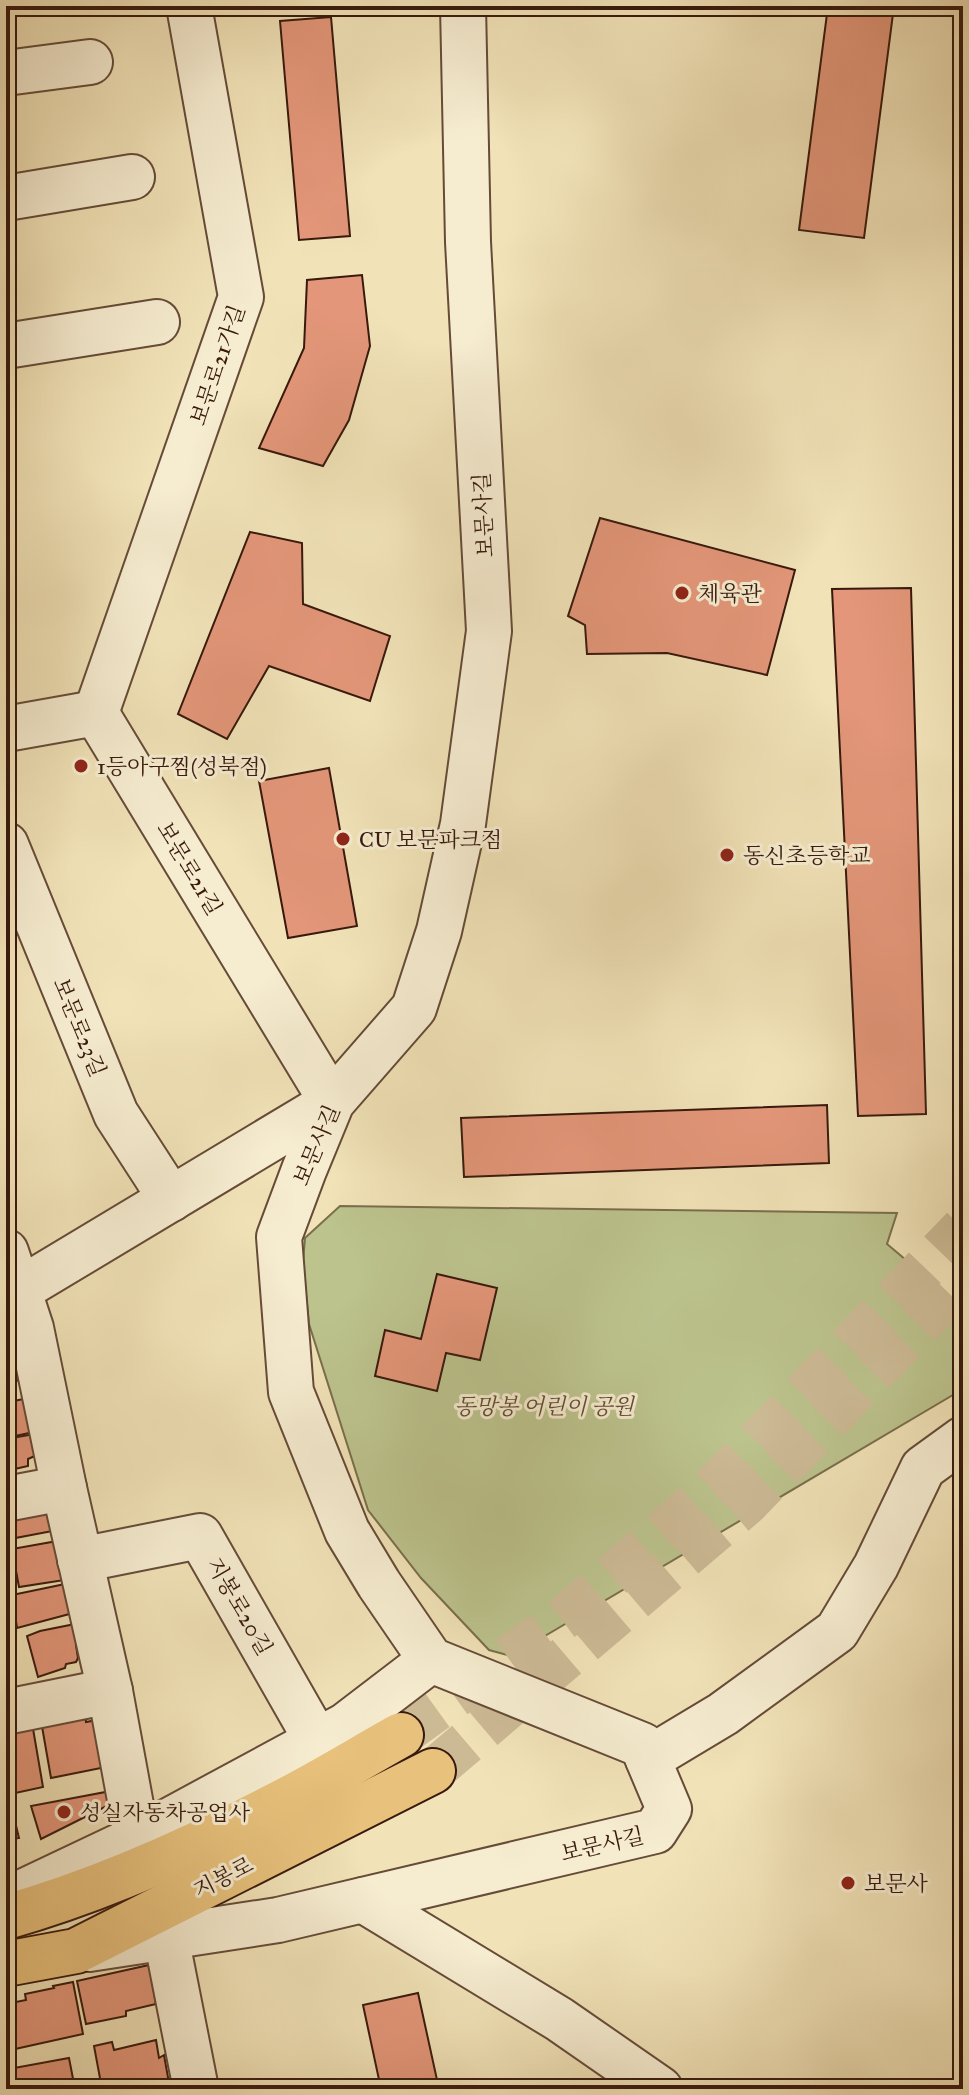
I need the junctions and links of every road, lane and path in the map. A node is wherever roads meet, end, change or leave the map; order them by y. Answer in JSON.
{"nodes":[{"id":1,"x":189,"y":6,"type":"edge"},
{"id":2,"x":463,"y":6,"type":"edge"},
{"id":3,"x":90,"y":62,"type":"dead end"},
{"id":4,"x":6,"y":73,"type":"edge"},
{"id":5,"x":132,"y":177,"type":"dead end"},
{"id":6,"x":6,"y":198,"type":"edge"},
{"id":7,"x":157,"y":322,"type":"dead end"},
{"id":8,"x":6,"y":346,"type":"edge"},
{"id":9,"x":96,"y":713,"type":"junction"},
{"id":10,"x":6,"y":729,"type":"edge"},
{"id":11,"x":6,"y":845,"type":"edge"},
{"id":12,"x":332,"y":1102,"type":"junction"},
{"id":13,"x":171,"y":1199,"type":"junction"},
{"id":14,"x":10,"y":1278,"type":"edge"},
{"id":15,"x":963,"y":1439,"type":"edge"},
{"id":16,"x":64,"y":1488,"type":"junction"},
{"id":17,"x":6,"y":1499,"type":"edge"},
{"id":18,"x":80,"y":1560,"type":"junction"},
{"id":19,"x":431,"y":1660,"type":"junction"},
{"id":20,"x":110,"y":1691,"type":"junction"},
{"id":21,"x":6,"y":1712,"type":"edge"},
{"id":22,"x":401,"y":1735,"type":"tunnel mouth"},
{"id":23,"x":317,"y":1741,"type":"junction"},
{"id":24,"x":648,"y":1759,"type":"junction"},
{"id":25,"x":433,"y":1771,"type":"tunnel mouth"},
{"id":26,"x":137,"y":1838,"type":"junction"},
{"id":27,"x":6,"y":1900,"type":"edge"},
{"id":28,"x":363,"y":1900,"type":"junction"},
{"id":29,"x":6,"y":1917,"type":"edge"},
{"id":30,"x":166,"y":1937,"type":"junction"},
{"id":31,"x":76,"y":1951,"type":"junction"},
{"id":32,"x":6,"y":1964,"type":"edge"},
{"id":33,"x":196,"y":2089,"type":"edge"},
{"id":34,"x":660,"y":2089,"type":"edge"}],
"edges":[{"from":1,"to":9,"type":"street","name":"보문로21가길"},
{"from":2,"to":12,"type":"street","name":"보문사길"},
{"from":3,"to":4,"type":"street"},
{"from":5,"to":6,"type":"street"},
{"from":7,"to":8,"type":"street"},
{"from":9,"to":10,"type":"street"},
{"from":9,"to":12,"type":"street","name":"보문로21길"},
{"from":11,"to":13,"type":"street","name":"보문로23길"},
{"from":12,"to":13,"type":"street"},
{"from":12,"to":19,"type":"street","name":"보문사길"},
{"from":13,"to":14,"type":"street"},
{"from":14,"to":16,"type":"street"},
{"from":15,"to":24,"type":"street"},
{"from":16,"to":17,"type":"street"},
{"from":16,"to":18,"type":"street"},
{"from":18,"to":20,"type":"street"},
{"from":18,"to":23,"type":"street","name":"지봉로20길"},
{"from":19,"to":23,"type":"street"},
{"from":19,"to":24,"type":"street","name":"보문사길"},
{"from":20,"to":21,"type":"street"},
{"from":20,"to":26,"type":"street"},
{"from":22,"to":29,"type":"main road","name":"지봉로"},
{"from":23,"to":26,"type":"street"},
{"from":24,"to":28,"type":"street","name":"보문사길"},
{"from":25,"to":31,"type":"main road","name":"지봉로"},
{"from":26,"to":27,"type":"street"},
{"from":28,"to":30,"type":"street","name":"보문사길"},
{"from":28,"to":34,"type":"street"},
{"from":30,"to":31,"type":"street","name":"보문사길"},
{"from":30,"to":33,"type":"street"},
{"from":31,"to":32,"type":"main road","name":"지봉로"}]}
